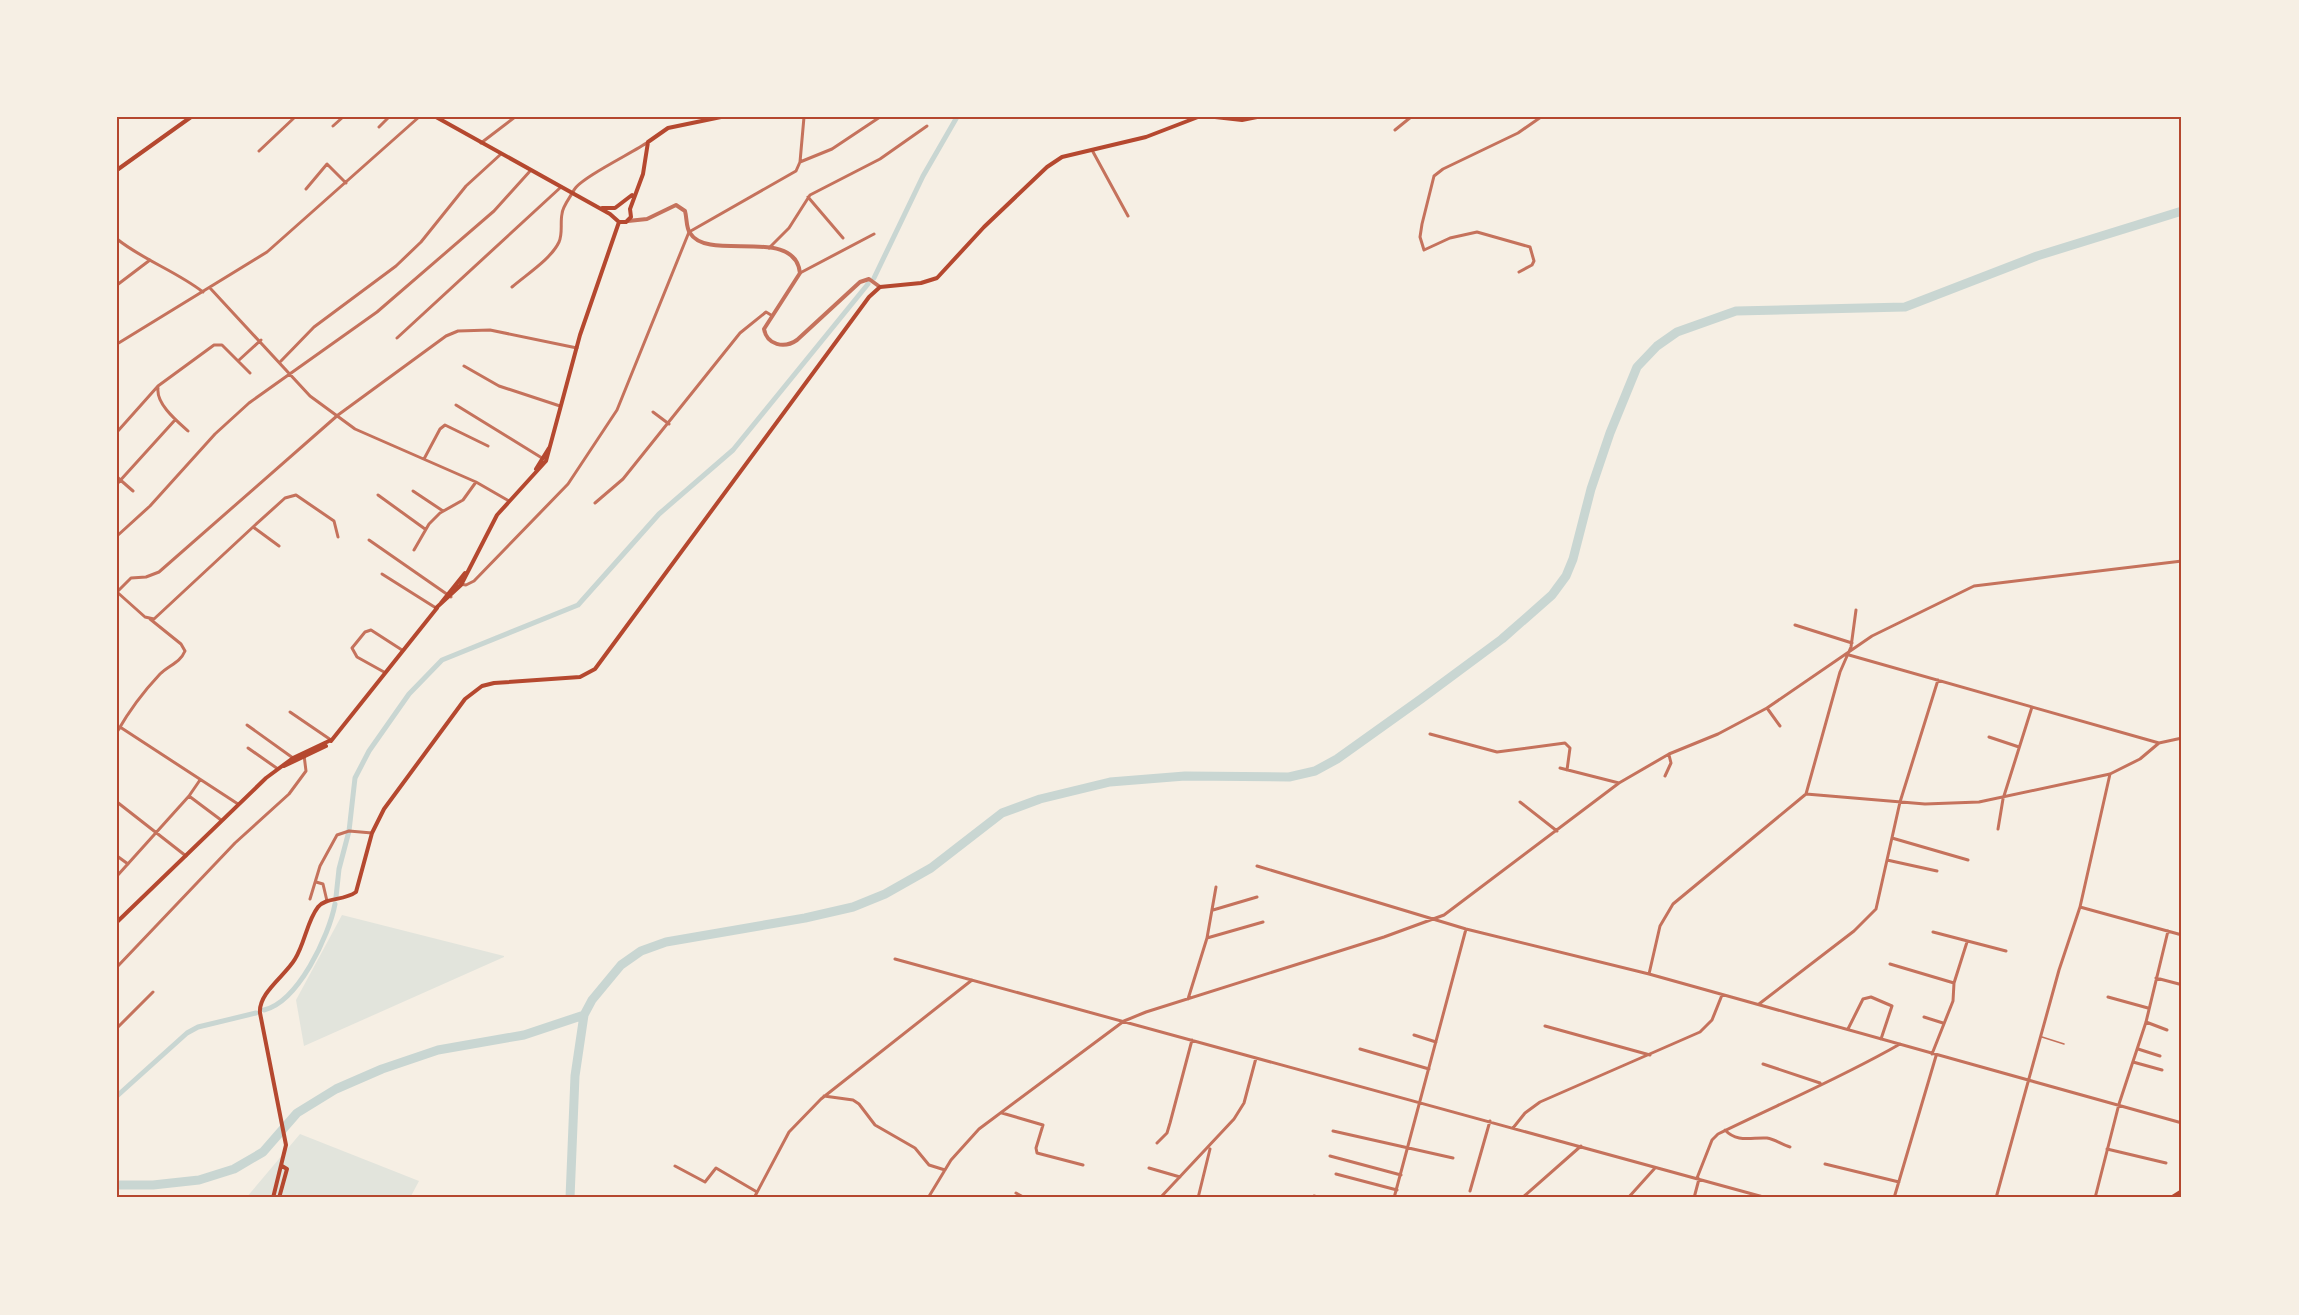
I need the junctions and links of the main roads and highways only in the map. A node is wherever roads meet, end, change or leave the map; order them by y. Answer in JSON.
{"nodes":[{"id":1,"x":191,"y":117,"type":"edge"},
{"id":2,"x":436,"y":117,"type":"edge"},
{"id":3,"x":721,"y":117,"type":"edge"},
{"id":4,"x":1198,"y":117,"type":"edge"},
{"id":5,"x":1215,"y":117,"type":"edge"},
{"id":6,"x":1257,"y":117,"type":"edge"},
{"id":7,"x":117,"y":170,"type":"edge"},
{"id":8,"x":634,"y":194,"type":"junction"},
{"id":9,"x":622,"y":205,"type":"junction"},
{"id":10,"x":599,"y":208,"type":"junction"},
{"id":11,"x":615,"y":208,"type":"junction"},
{"id":12,"x":630,"y":209,"type":"junction"},
{"id":13,"x":614,"y":217,"type":"junction"},
{"id":14,"x":619,"y":222,"type":"junction"},
{"id":15,"x":304,"y":756,"type":"junction"},
{"id":16,"x":278,"y":769,"type":"junction"},
{"id":17,"x":118,"y":920,"type":"edge"},
{"id":18,"x":282,"y":1166,"type":"junction"},
{"id":19,"x":2182,"y":1191,"type":"edge"},
{"id":20,"x":273,"y":1198,"type":"edge"},
{"id":21,"x":279,"y":1198,"type":"edge"},
{"id":22,"x":2171,"y":1198,"type":"edge"}],
"edges":[{"from":1,"to":7,"type":"main road"},
{"from":2,"to":10,"type":"main road"},
{"from":3,"to":8,"type":"main road"},
{"from":4,"to":18,"type":"main road"},
{"from":5,"to":6,"type":"main road"},
{"from":8,"to":9,"type":"main road"},
{"from":8,"to":12,"type":"main road"},
{"from":9,"to":11,"type":"main road"},
{"from":9,"to":12,"type":"main road"},
{"from":10,"to":11,"type":"main road"},
{"from":10,"to":13,"type":"main road"},
{"from":11,"to":13,"type":"main road"},
{"from":12,"to":14,"type":"main road"},
{"from":13,"to":14,"type":"main road"},
{"from":14,"to":15,"type":"main road"},
{"from":15,"to":16,"type":"main road"},
{"from":15,"to":16,"type":"main road"},
{"from":16,"to":17,"type":"main road"},
{"from":18,"to":20,"type":"main road"},
{"from":18,"to":21,"type":"main road"},
{"from":19,"to":22,"type":"main road"}]}
